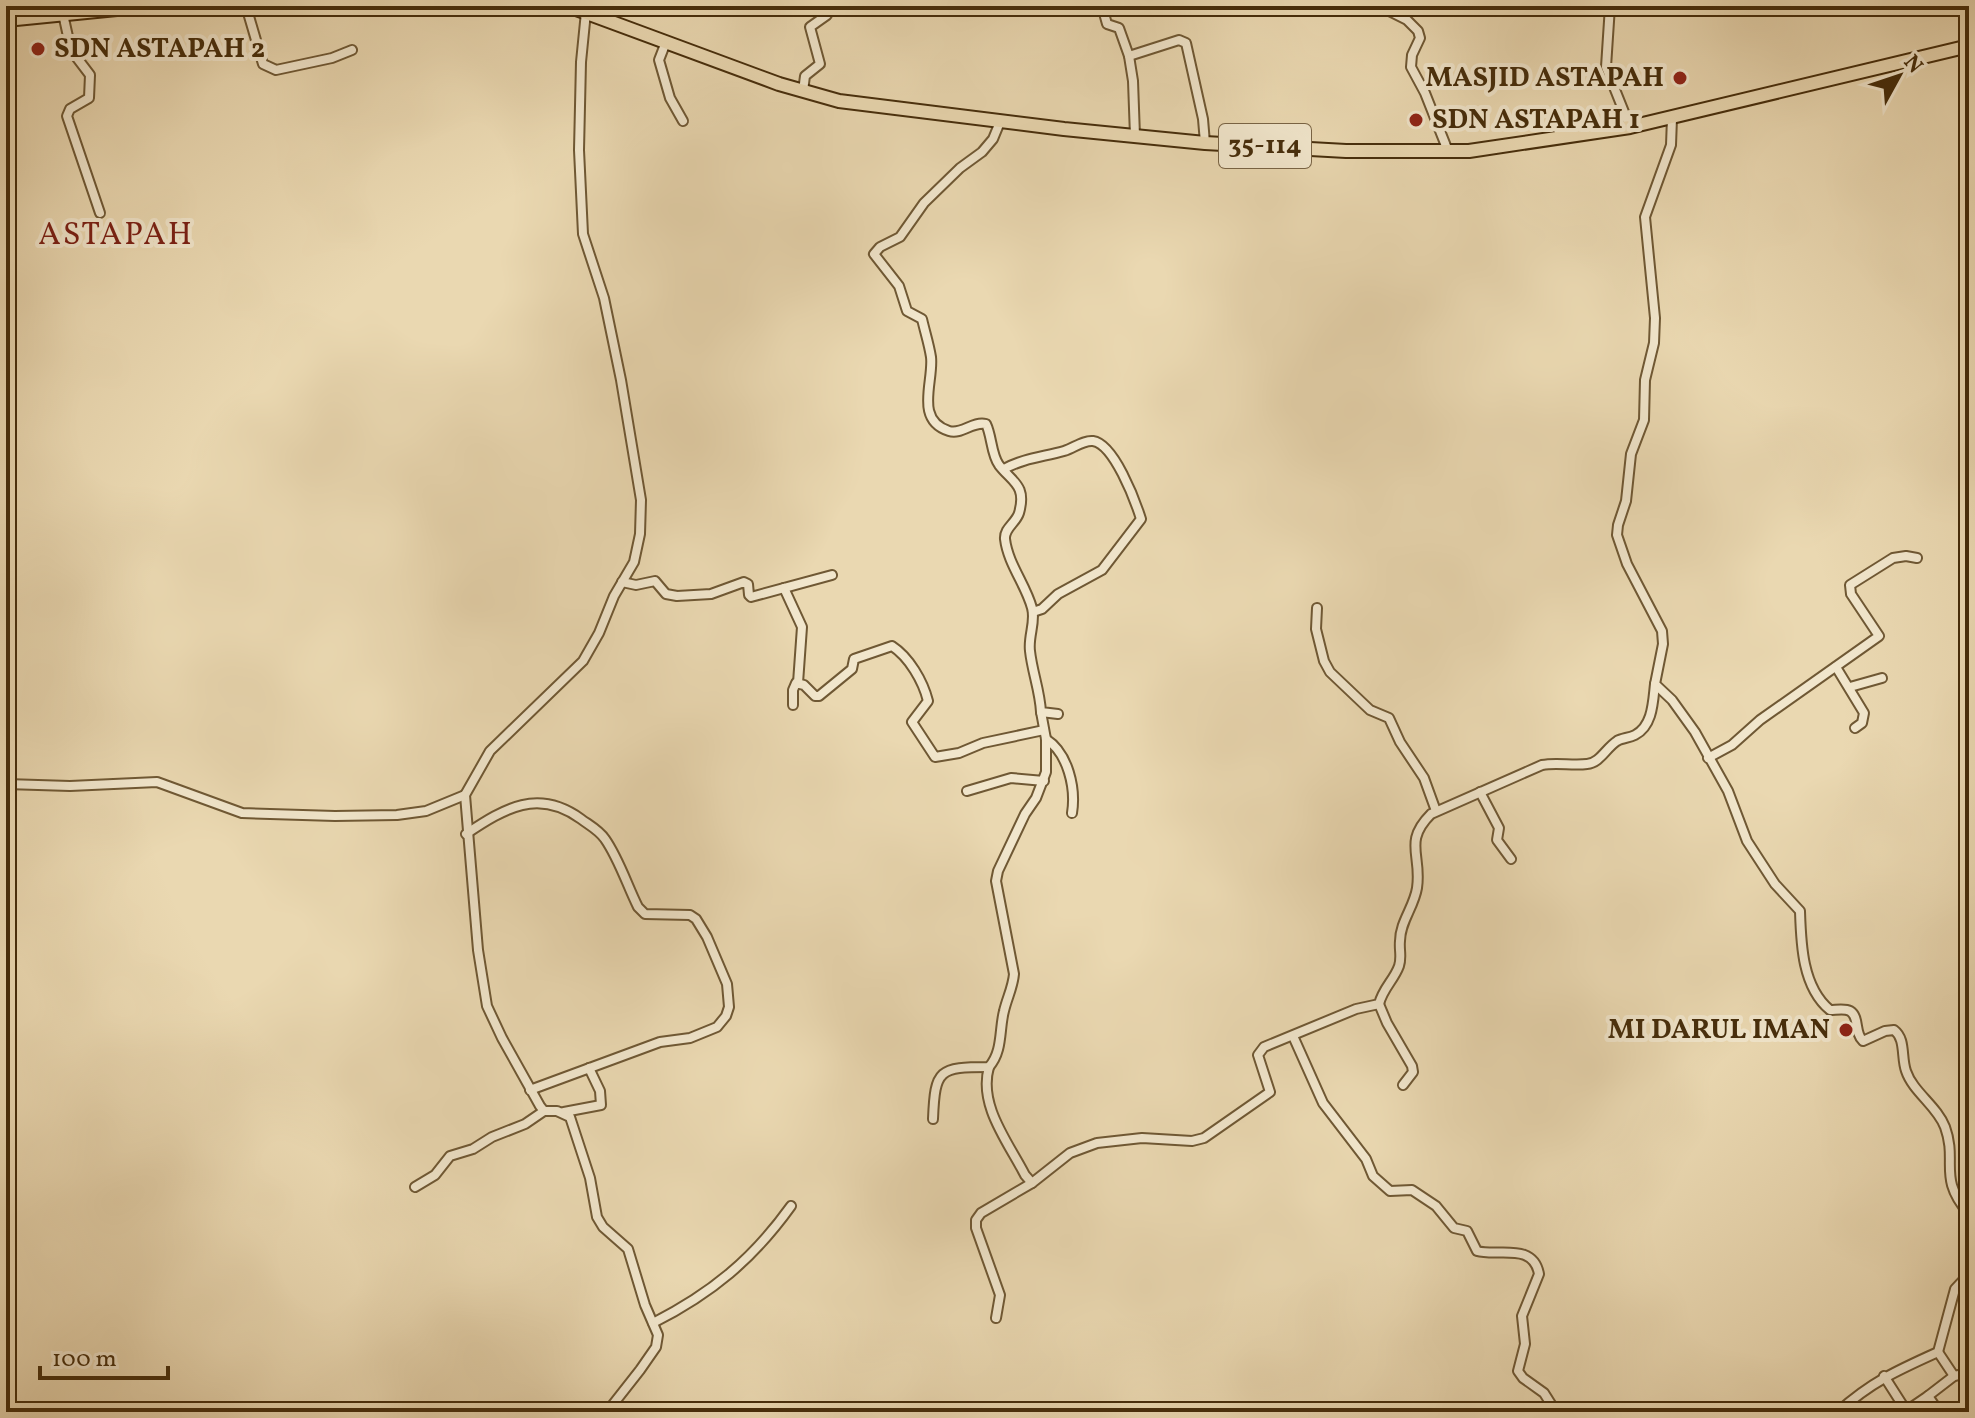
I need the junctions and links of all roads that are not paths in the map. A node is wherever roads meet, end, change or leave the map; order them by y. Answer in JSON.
{"nodes":[{"id":1,"x":147,"y":6,"type":"edge"},
{"id":2,"x":246,"y":6,"type":"edge"},
{"id":3,"x":568,"y":6,"type":"edge"},
{"id":4,"x":829,"y":6,"type":"edge"},
{"id":5,"x":1102,"y":6,"type":"edge"},
{"id":6,"x":1610,"y":6,"type":"edge"},
{"id":7,"x":1383,"y":8,"type":"dead end"},
{"id":8,"x":586,"y":12,"type":"junction"},
{"id":9,"x":63,"y":14,"type":"junction"},
{"id":10,"x":6,"y":20,"type":"edge"},
{"id":11,"x":666,"y":42,"type":"junction"},
{"id":12,"x":1969,"y":46,"type":"edge"},
{"id":13,"x":352,"y":50,"type":"dead end"},
{"id":14,"x":1129,"y":56,"type":"junction"},
{"id":15,"x":803,"y":91,"type":"junction"},
{"id":16,"x":1672,"y":118,"type":"junction"},
{"id":17,"x":683,"y":121,"type":"dead end"},
{"id":18,"x":1000,"y":122,"type":"junction"},
{"id":19,"x":1630,"y":127,"type":"junction"},
{"id":20,"x":1135,"y":136,"type":"junction"},
{"id":21,"x":1205,"y":143,"type":"junction"},
{"id":22,"x":1448,"y":151,"type":"junction"},
{"id":23,"x":100,"y":213,"type":"dead end"},
{"id":24,"x":1004,"y":469,"type":"junction"},
{"id":25,"x":1917,"y":558,"type":"dead end"},
{"id":26,"x":832,"y":575,"type":"dead end"},
{"id":27,"x":622,"y":582,"type":"junction"},
{"id":28,"x":784,"y":588,"type":"junction"},
{"id":29,"x":1317,"y":608,"type":"dead end"},
{"id":30,"x":1033,"y":612,"type":"junction"},
{"id":31,"x":1836,"y":667,"type":"junction"},
{"id":32,"x":1882,"y":678,"type":"dead end"},
{"id":33,"x":798,"y":683,"type":"junction"},
{"id":34,"x":1655,"y":684,"type":"junction"},
{"id":35,"x":1850,"y":687,"type":"junction"},
{"id":36,"x":793,"y":705,"type":"dead end"},
{"id":37,"x":1041,"y":712,"type":"junction"},
{"id":38,"x":1058,"y":714,"type":"dead end"},
{"id":39,"x":1855,"y":728,"type":"dead end"},
{"id":40,"x":1045,"y":735,"type":"junction"},
{"id":41,"x":1708,"y":758,"type":"junction"},
{"id":42,"x":1044,"y":781,"type":"junction"},
{"id":43,"x":6,"y":784,"type":"edge"},
{"id":44,"x":967,"y":791,"type":"dead end"},
{"id":45,"x":1480,"y":792,"type":"junction"},
{"id":46,"x":465,"y":795,"type":"junction"},
{"id":47,"x":1436,"y":811,"type":"junction"},
{"id":48,"x":1072,"y":813,"type":"dead end"},
{"id":49,"x":466,"y":834,"type":"junction"},
{"id":50,"x":1511,"y":859,"type":"dead end"},
{"id":51,"x":1379,"y":1004,"type":"junction"},
{"id":52,"x":1293,"y":1036,"type":"junction"},
{"id":53,"x":989,"y":1067,"type":"junction"},
{"id":54,"x":589,"y":1068,"type":"junction"},
{"id":55,"x":1403,"y":1085,"type":"dead end"},
{"id":56,"x":530,"y":1090,"type":"junction"},
{"id":57,"x":544,"y":1111,"type":"junction"},
{"id":58,"x":564,"y":1112,"type":"junction"},
{"id":59,"x":933,"y":1119,"type":"dead end"},
{"id":60,"x":1032,"y":1183,"type":"junction"},
{"id":61,"x":415,"y":1187,"type":"dead end"},
{"id":62,"x":791,"y":1206,"type":"dead end"},
{"id":63,"x":1969,"y":1214,"type":"edge"},
{"id":64,"x":1969,"y":1274,"type":"edge"},
{"id":65,"x":996,"y":1318,"type":"dead end"},
{"id":66,"x":653,"y":1323,"type":"junction"},
{"id":67,"x":1938,"y":1352,"type":"junction"},
{"id":68,"x":1969,"y":1373,"type":"edge"},
{"id":69,"x":1884,"y":1376,"type":"junction"},
{"id":70,"x":1954,"y":1376,"type":"junction"},
{"id":71,"x":1928,"y":1396,"type":"junction"},
{"id":72,"x":607,"y":1412,"type":"edge"},
{"id":73,"x":1556,"y":1412,"type":"edge"},
{"id":74,"x":1838,"y":1412,"type":"edge"},
{"id":75,"x":1906,"y":1412,"type":"edge"},
{"id":76,"x":1939,"y":1412,"type":"edge"}],
"edges":[{"from":1,"to":9,"type":"main road"},
{"from":2,"to":13,"type":"street"},
{"from":3,"to":8,"type":"main road","number":"35-114"},
{"from":4,"to":15,"type":"street"},
{"from":5,"to":14,"type":"street"},
{"from":6,"to":19,"type":"street"},
{"from":7,"to":22,"type":"street"},
{"from":8,"to":11,"type":"main road","number":"35-114"},
{"from":8,"to":27,"type":"street"},
{"from":9,"to":10,"type":"main road"},
{"from":9,"to":23,"type":"street"},
{"from":11,"to":15,"type":"main road","number":"35-114"},
{"from":11,"to":17,"type":"street"},
{"from":12,"to":16,"type":"main road","number":"35-114"},
{"from":14,"to":20,"type":"street"},
{"from":14,"to":21,"type":"street"},
{"from":15,"to":18,"type":"main road","number":"35-114"},
{"from":16,"to":19,"type":"main road","number":"35-114"},
{"from":16,"to":34,"type":"street"},
{"from":18,"to":20,"type":"main road","number":"35-114"},
{"from":18,"to":24,"type":"street"},
{"from":19,"to":22,"type":"main road","number":"35-114"},
{"from":20,"to":21,"type":"main road","number":"35-114"},
{"from":21,"to":22,"type":"main road","number":"35-114"},
{"from":24,"to":30,"type":"street"},
{"from":24,"to":30,"type":"street"},
{"from":25,"to":31,"type":"street"},
{"from":26,"to":28,"type":"street"},
{"from":27,"to":28,"type":"street"},
{"from":27,"to":46,"type":"street"},
{"from":28,"to":33,"type":"street"},
{"from":29,"to":47,"type":"street"},
{"from":30,"to":37,"type":"street"},
{"from":31,"to":35,"type":"street"},
{"from":31,"to":41,"type":"street"},
{"from":32,"to":35,"type":"street"},
{"from":33,"to":36,"type":"street"},
{"from":33,"to":40,"type":"street"},
{"from":34,"to":41,"type":"street"},
{"from":34,"to":45,"type":"street"},
{"from":35,"to":39,"type":"street"},
{"from":37,"to":38,"type":"street"},
{"from":37,"to":40,"type":"street"},
{"from":40,"to":42,"type":"street"},
{"from":40,"to":48,"type":"street"},
{"from":41,"to":63,"type":"street"},
{"from":42,"to":44,"type":"street"},
{"from":42,"to":53,"type":"street"},
{"from":43,"to":46,"type":"street"},
{"from":45,"to":47,"type":"street"},
{"from":45,"to":50,"type":"street"},
{"from":46,"to":49,"type":"street"},
{"from":47,"to":51,"type":"street"},
{"from":49,"to":54,"type":"street"},
{"from":49,"to":56,"type":"street"},
{"from":51,"to":52,"type":"street"},
{"from":51,"to":55,"type":"street"},
{"from":52,"to":60,"type":"street"},
{"from":52,"to":73,"type":"street"},
{"from":53,"to":59,"type":"street"},
{"from":53,"to":60,"type":"street"},
{"from":54,"to":56,"type":"street"},
{"from":54,"to":58,"type":"street"},
{"from":56,"to":57,"type":"street"},
{"from":57,"to":58,"type":"street"},
{"from":57,"to":61,"type":"street"},
{"from":58,"to":66,"type":"street"},
{"from":60,"to":65,"type":"street"},
{"from":62,"to":66,"type":"street"},
{"from":64,"to":67,"type":"street"},
{"from":66,"to":72,"type":"street"},
{"from":67,"to":69,"type":"street"},
{"from":67,"to":70,"type":"street"},
{"from":68,"to":70,"type":"street"},
{"from":69,"to":74,"type":"street"},
{"from":69,"to":75,"type":"street"},
{"from":70,"to":71,"type":"street"},
{"from":71,"to":75,"type":"street"},
{"from":71,"to":76,"type":"street"}]}
